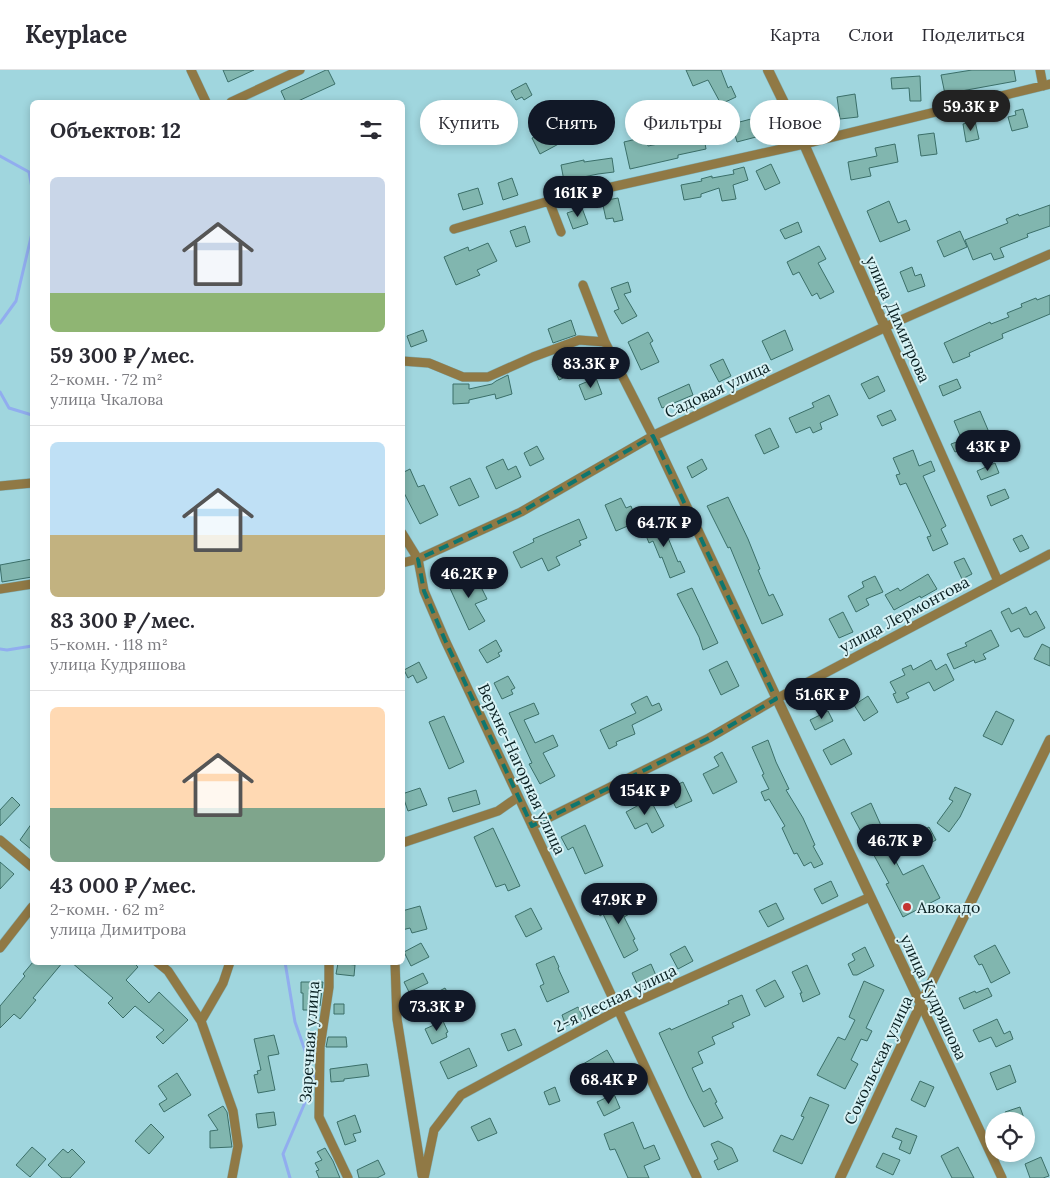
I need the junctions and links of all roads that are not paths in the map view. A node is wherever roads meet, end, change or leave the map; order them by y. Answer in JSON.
{"nodes":[{"id":1,"x":191,"y":70,"type":"edge"},
{"id":2,"x":300,"y":70,"type":"edge"},
{"id":3,"x":768,"y":70,"type":"edge"},
{"id":4,"x":1040,"y":70,"type":"edge"},
{"id":5,"x":1046,"y":85,"type":"edge"},
{"id":6,"x":205,"y":100,"type":"edge"},
{"id":7,"x":235,"y":100,"type":"edge"},
{"id":8,"x":783,"y":100,"type":"edge"},
{"id":9,"x":840,"y":135,"type":"edge"},
{"id":10,"x":800,"y":145,"type":"edge"},
{"id":11,"x":804,"y":145,"type":"edge"},
{"id":12,"x":550,"y":201,"type":"junction"},
{"id":13,"x":454,"y":229,"type":"dead end"},
{"id":14,"x":561,"y":232,"type":"dead end"},
{"id":15,"x":1050,"y":254,"type":"edge"},
{"id":16,"x":583,"y":285,"type":"dead end"},
{"id":17,"x":885,"y":327,"type":"junction"},
{"id":18,"x":605,"y":342,"type":"junction"},
{"id":19,"x":405,"y":361,"type":"edge"},
{"id":20,"x":653,"y":436,"type":"junction"},
{"id":21,"x":30,"y":483,"type":"edge"},
{"id":22,"x":0,"y":486,"type":"edge"},
{"id":23,"x":405,"y":538,"type":"edge"},
{"id":24,"x":1050,"y":554,"type":"edge"},
{"id":25,"x":418,"y":560,"type":"junction"},
{"id":26,"x":405,"y":562,"type":"edge"},
{"id":27,"x":998,"y":581,"type":"junction"},
{"id":28,"x":30,"y":584,"type":"edge"},
{"id":29,"x":0,"y":589,"type":"edge"},
{"id":30,"x":776,"y":699,"type":"junction"},
{"id":31,"x":1050,"y":740,"type":"edge"},
{"id":32,"x":518,"y":797,"type":"junction"},
{"id":33,"x":532,"y":826,"type":"junction"},
{"id":34,"x":0,"y":840,"type":"edge"},
{"id":35,"x":405,"y":842,"type":"edge"},
{"id":36,"x":30,"y":865,"type":"edge"},
{"id":37,"x":870,"y":897,"type":"junction"},
{"id":38,"x":30,"y":909,"type":"edge"},
{"id":39,"x":0,"y":948,"type":"edge"},
{"id":40,"x":161,"y":965,"type":"edge"},
{"id":41,"x":229,"y":965,"type":"edge"},
{"id":42,"x":329,"y":965,"type":"edge"},
{"id":43,"x":395,"y":965,"type":"edge"},
{"id":44,"x":921,"y":1004,"type":"junction"},
{"id":45,"x":618,"y":1010,"type":"junction"},
{"id":46,"x":201,"y":1021,"type":"junction"},
{"id":47,"x":232,"y":1178,"type":"edge"},
{"id":48,"x":348,"y":1178,"type":"edge"},
{"id":49,"x":424,"y":1178,"type":"edge"},
{"id":50,"x":697,"y":1178,"type":"edge"},
{"id":51,"x":840,"y":1178,"type":"edge"},
{"id":52,"x":1002,"y":1178,"type":"edge"}],
"edges":[{"from":1,"to":6,"type":"street"},
{"from":2,"to":7,"type":"street"},
{"from":3,"to":8,"type":"street","name":"улица Димитрова"},
{"from":4,"to":5,"type":"street"},
{"from":5,"to":9,"type":"street"},
{"from":10,"to":12,"type":"street"},
{"from":11,"to":17,"type":"street","name":"улица Димитрова"},
{"from":12,"to":13,"type":"street"},
{"from":12,"to":14,"type":"street"},
{"from":15,"to":17,"type":"street","name":"Садовая улица"},
{"from":16,"to":18,"type":"street","name":"улица Кудряшова"},
{"from":17,"to":20,"type":"street","name":"Садовая улица"},
{"from":17,"to":27,"type":"street","name":"улица Димитрова"},
{"from":18,"to":19,"type":"street"},
{"from":18,"to":20,"type":"street","name":"улица Кудряшова"},
{"from":20,"to":25,"type":"street","name":"Садовая улица"},
{"from":20,"to":30,"type":"street","name":"улица Кудряшова"},
{"from":21,"to":22,"type":"street"},
{"from":23,"to":25,"type":"street","name":"Верхне-Нагорная улица"},
{"from":24,"to":27,"type":"street","name":"улица Лермонтова"},
{"from":25,"to":26,"type":"street","name":"Садовая улица"},
{"from":25,"to":32,"type":"street","name":"Верхне-Нагорная улица"},
{"from":27,"to":30,"type":"street","name":"улица Лермонтова"},
{"from":28,"to":29,"type":"street"},
{"from":30,"to":33,"type":"street","name":"улица Лермонтова"},
{"from":30,"to":37,"type":"street","name":"улица Кудряшова"},
{"from":31,"to":44,"type":"street","name":"Сокольская улица"},
{"from":32,"to":33,"type":"street","name":"Верхне-Нагорная улица"},
{"from":32,"to":35,"type":"street"},
{"from":33,"to":45,"type":"street","name":"Верхне-Нагорная улица"},
{"from":34,"to":36,"type":"street"},
{"from":37,"to":44,"type":"street","name":"улица Кудряшова"},
{"from":37,"to":45,"type":"street","name":"2-я Лесная улица"},
{"from":38,"to":39,"type":"street"},
{"from":40,"to":46,"type":"street"},
{"from":41,"to":46,"type":"street"},
{"from":42,"to":48,"type":"street","name":"Заречная улица"},
{"from":43,"to":49,"type":"street"},
{"from":44,"to":51,"type":"street","name":"Сокольская улица"},
{"from":44,"to":52,"type":"street","name":"улица Кудряшова"},
{"from":45,"to":49,"type":"street","name":"2-я Лесная улица"},
{"from":45,"to":50,"type":"street","name":"Верхне-Нагорная улица"},
{"from":46,"to":47,"type":"street"}]}
